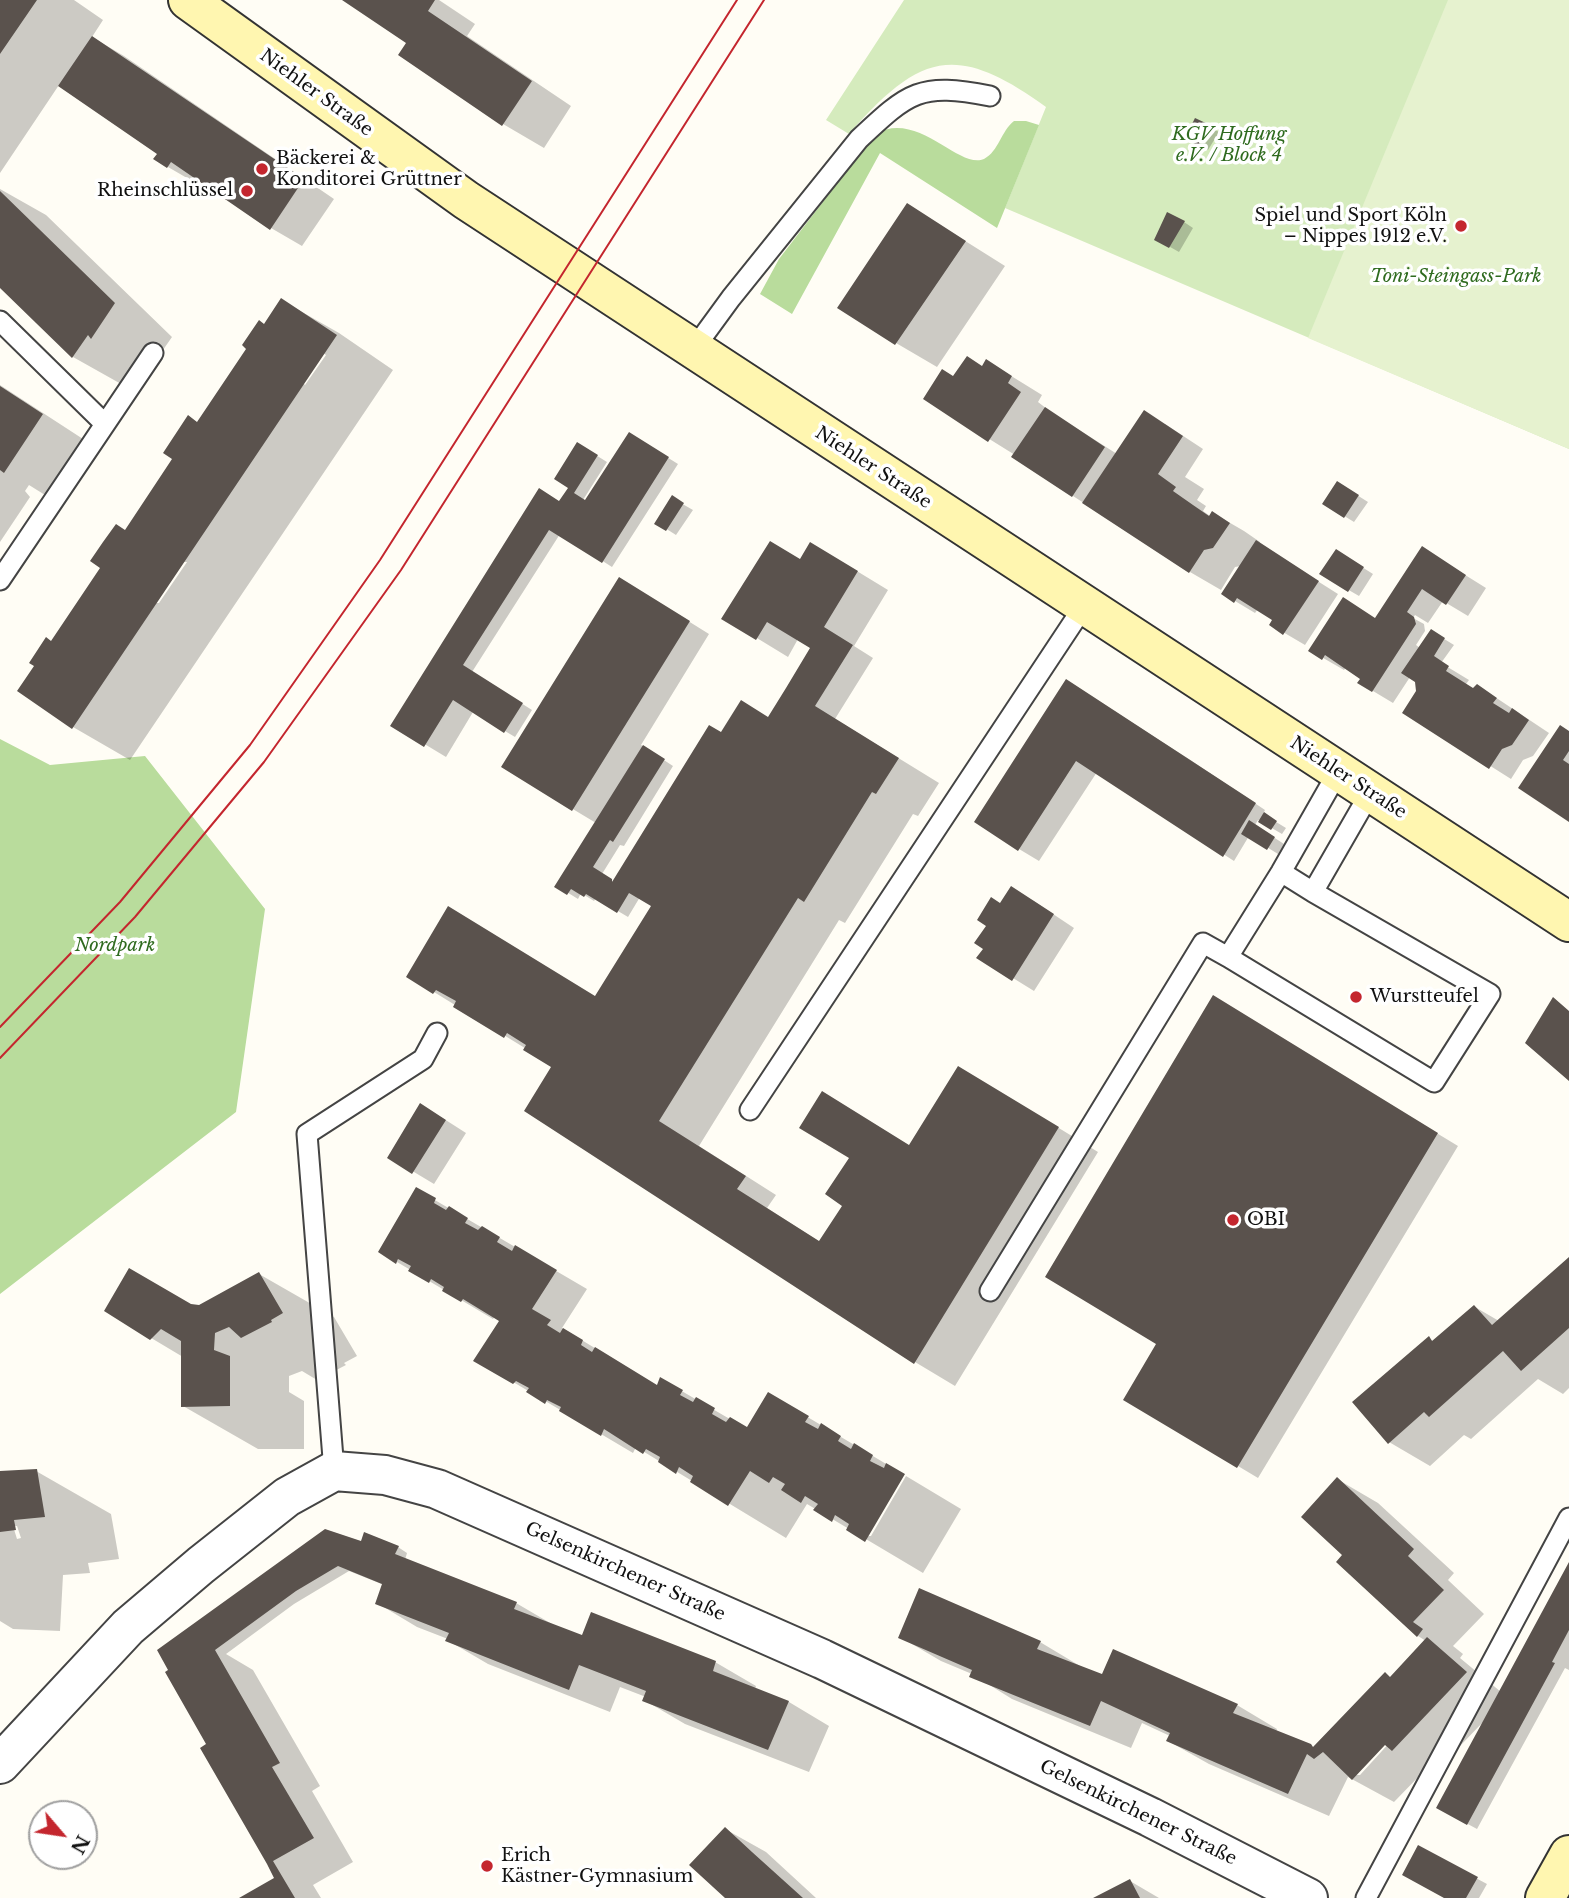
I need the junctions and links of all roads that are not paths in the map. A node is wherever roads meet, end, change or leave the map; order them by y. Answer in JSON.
{"nodes":[{"id":1,"x":188,"y":0,"type":"edge"},
{"id":2,"x":990,"y":96,"type":"dead end"},
{"id":3,"x":0,"y":321,"type":"edge"},
{"id":4,"x":693,"y":350,"type":"junction"},
{"id":5,"x":153,"y":353,"type":"dead end"},
{"id":6,"x":105,"y":424,"type":"junction"},
{"id":7,"x":0,"y":580,"type":"edge"},
{"id":8,"x":1084,"y":606,"type":"junction"},
{"id":9,"x":1338,"y":772,"type":"junction"},
{"id":10,"x":1370,"y":793,"type":"junction"},
{"id":11,"x":1281,"y":872,"type":"junction"},
{"id":12,"x":1313,"y":892,"type":"junction"},
{"id":13,"x":1569,"y":922,"type":"edge"},
{"id":14,"x":1228,"y":957,"type":"junction"},
{"id":15,"x":437,"y":1033,"type":"dead end"},
{"id":16,"x":750,"y":1110,"type":"dead end"},
{"id":17,"x":990,"y":1291,"type":"dead end"},
{"id":18,"x":334,"y":1471,"type":"junction"},
{"id":19,"x":1569,"y":1518,"type":"edge"},
{"id":20,"x":0,"y":1764,"type":"edge"},
{"id":21,"x":1569,"y":1855,"type":"edge"},
{"id":22,"x":1308,"y":1898,"type":"edge"},
{"id":23,"x":1366,"y":1898,"type":"edge"},
{"id":24,"x":1545,"y":1898,"type":"edge"}],
"edges":[{"from":1,"to":4,"type":"street","name":"Niehler Straße"},
{"from":2,"to":4,"type":"lane"},
{"from":3,"to":6,"type":"lane"},
{"from":4,"to":8,"type":"street","name":"Niehler Straße"},
{"from":5,"to":6,"type":"lane"},
{"from":6,"to":7,"type":"lane"},
{"from":8,"to":9,"type":"street","name":"Niehler Straße"},
{"from":8,"to":16,"type":"lane"},
{"from":9,"to":10,"type":"street","name":"Niehler Straße"},
{"from":9,"to":11,"type":"lane"},
{"from":10,"to":12,"type":"lane"},
{"from":10,"to":13,"type":"street","name":"Niehler Straße"},
{"from":11,"to":12,"type":"lane"},
{"from":11,"to":14,"type":"lane"},
{"from":12,"to":14,"type":"lane"},
{"from":14,"to":17,"type":"lane"},
{"from":15,"to":18,"type":"lane"},
{"from":18,"to":20,"type":"street"},
{"from":18,"to":22,"type":"street","name":"Gelsenkirchener Straße"},
{"from":19,"to":23,"type":"lane"},
{"from":21,"to":24,"type":"street"}]}
